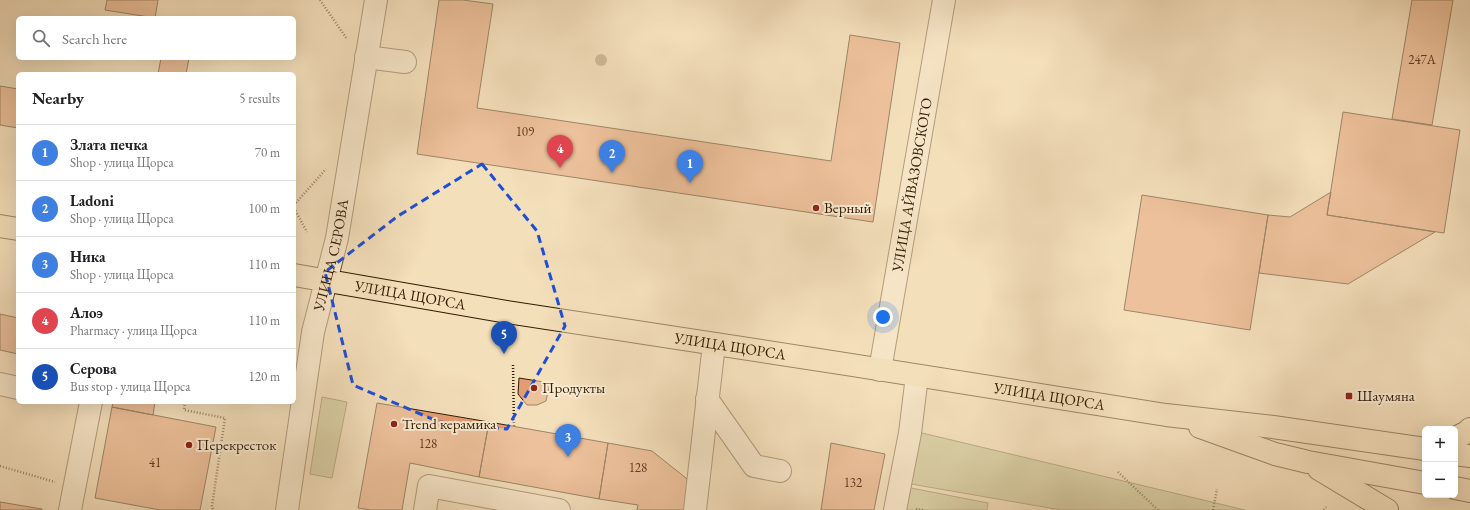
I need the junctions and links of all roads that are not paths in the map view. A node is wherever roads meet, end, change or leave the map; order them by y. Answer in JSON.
{"nodes":[{"id":1,"x":376,"y":0,"type":"edge"},
{"id":2,"x":944,"y":0,"type":"edge"},
{"id":3,"x":366,"y":57,"type":"junction"},
{"id":4,"x":405,"y":62,"type":"dead end"},
{"id":5,"x":0,"y":226,"type":"edge"},
{"id":6,"x":16,"y":229,"type":"edge"},
{"id":7,"x":296,"y":275,"type":"edge"},
{"id":8,"x":326,"y":280,"type":"junction"},
{"id":9,"x":714,"y":344,"type":"junction"},
{"id":10,"x":880,"y":370,"type":"junction"},
{"id":11,"x":917,"y":376,"type":"junction"},
{"id":12,"x":0,"y":384,"type":"edge"},
{"id":13,"x":16,"y":388,"type":"edge"},
{"id":14,"x":708,"y":398,"type":"junction"},
{"id":15,"x":91,"y":404,"type":"edge"},
{"id":16,"x":1166,"y":415,"type":"junction"},
{"id":17,"x":1470,"y":429,"type":"edge"},
{"id":18,"x":1458,"y":436,"type":"edge"},
{"id":19,"x":1422,"y":449,"type":"edge"},
{"id":20,"x":1458,"y":454,"type":"edge"},
{"id":21,"x":1470,"y":456,"type":"edge"},
{"id":22,"x":1308,"y":462,"type":"junction"},
{"id":23,"x":780,"y":471,"type":"dead end"},
{"id":24,"x":1422,"y":482,"type":"edge"},
{"id":25,"x":1458,"y":489,"type":"edge"},
{"id":26,"x":1470,"y":491,"type":"edge"},
{"id":27,"x":70,"y":510,"type":"edge"},
{"id":28,"x":288,"y":510,"type":"edge"},
{"id":29,"x":425,"y":510,"type":"edge"},
{"id":30,"x":559,"y":510,"type":"edge"},
{"id":31,"x":695,"y":510,"type":"edge"},
{"id":32,"x":895,"y":510,"type":"edge"},
{"id":33,"x":1387,"y":510,"type":"edge"}],
"edges":[{"from":1,"to":3,"type":"street","name":"УЛИЦА СЕРОВА"},
{"from":2,"to":10,"type":"street","name":"УЛИЦА АЙВАЗОВСКОГО"},
{"from":3,"to":4,"type":"street"},
{"from":3,"to":8,"type":"street","name":"УЛИЦА СЕРОВА"},
{"from":5,"to":6,"type":"main road"},
{"from":7,"to":8,"type":"main road","name":"УЛИЦА ЩОРСА"},
{"from":8,"to":9,"type":"main road","name":"УЛИЦА ЩОРСА"},
{"from":8,"to":28,"type":"street","name":"УЛИЦА СЕРОВА"},
{"from":9,"to":10,"type":"main road","name":"УЛИЦА ЩОРСА"},
{"from":9,"to":14,"type":"street"},
{"from":10,"to":11,"type":"main road","name":"УЛИЦА ЩОРСА"},
{"from":11,"to":16,"type":"main road","name":"УЛИЦА ЩОРСА"},
{"from":11,"to":32,"type":"street"},
{"from":12,"to":13,"type":"street"},
{"from":14,"to":23,"type":"street"},
{"from":14,"to":31,"type":"street"},
{"from":15,"to":27,"type":"street"},
{"from":16,"to":19,"type":"main road","name":"УЛИЦА ЩОРСА"},
{"from":16,"to":22,"type":"main road","name":"УЛИЦА ЩОРСА"},
{"from":17,"to":18,"type":"main road"},
{"from":20,"to":21,"type":"main road"},
{"from":22,"to":24,"type":"main road","name":"УЛИЦА ЩОРСА"},
{"from":22,"to":33,"type":"main road"},
{"from":25,"to":26,"type":"main road"},
{"from":29,"to":30,"type":"street"}]}
